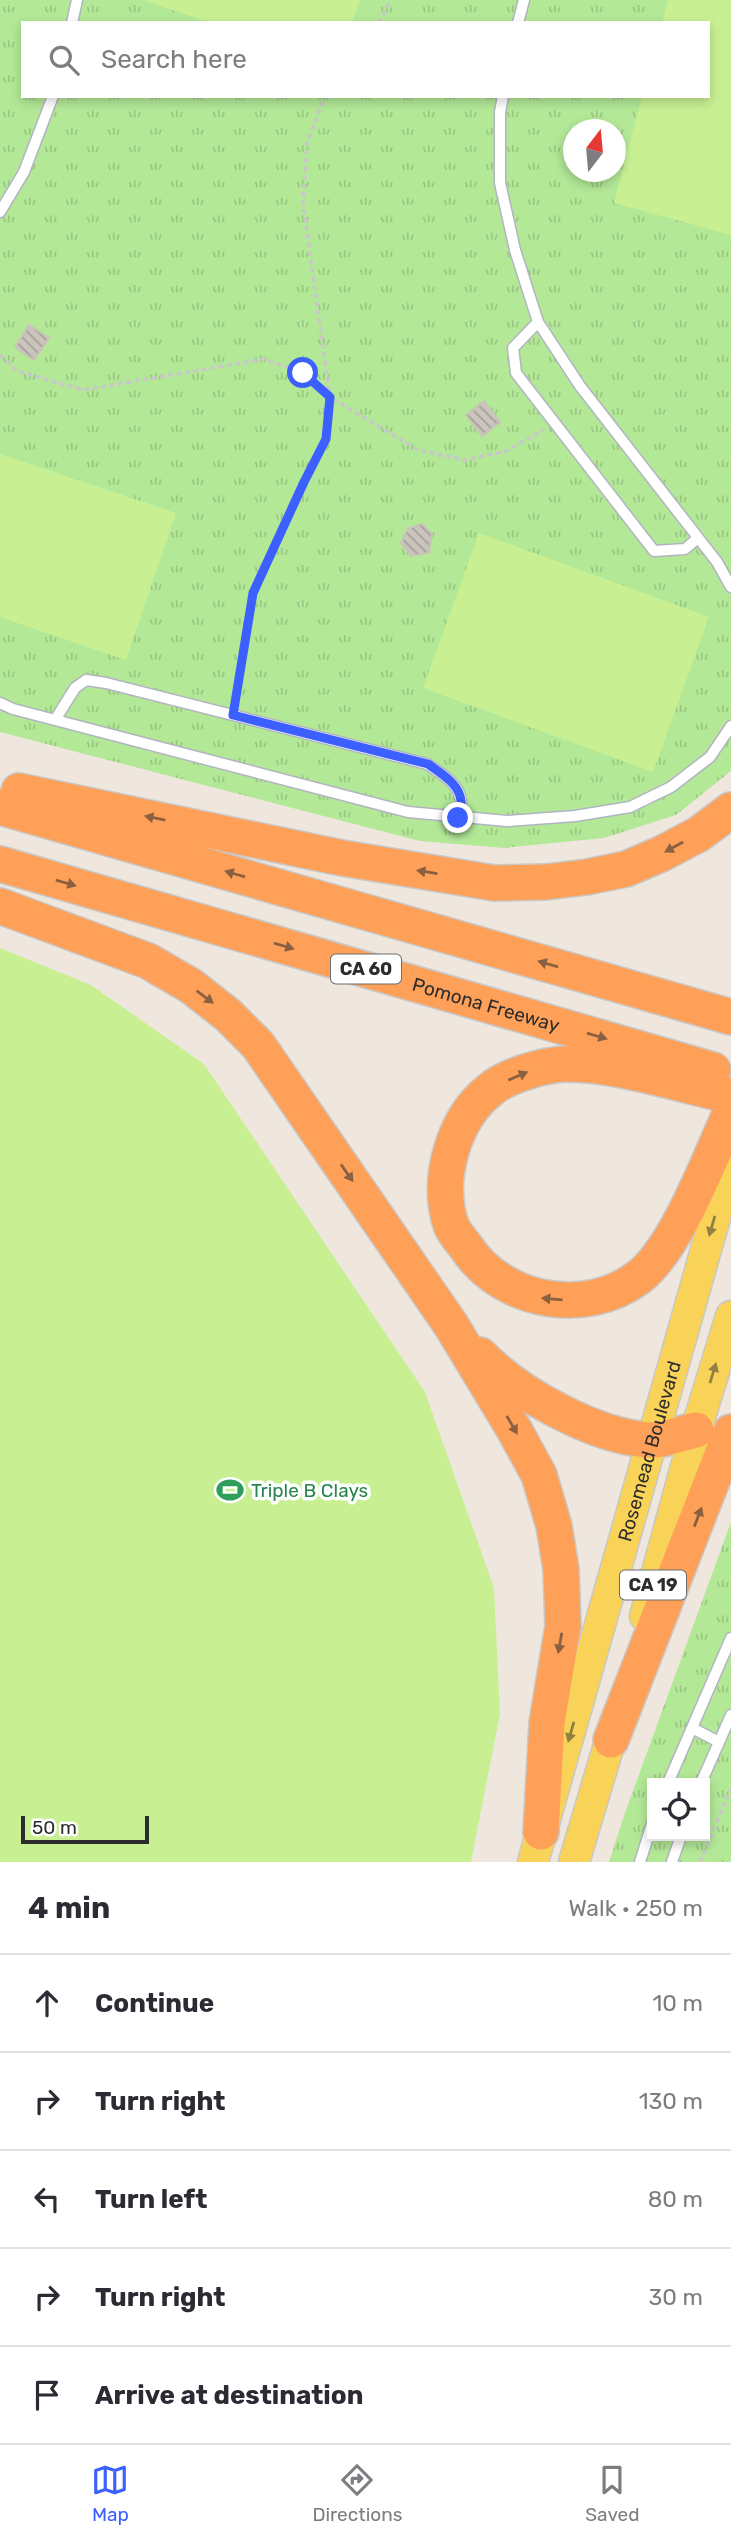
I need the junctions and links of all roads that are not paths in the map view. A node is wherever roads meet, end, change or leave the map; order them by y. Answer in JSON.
{"nodes":[{"id":1,"x":78,"y":0,"type":"edge"},
{"id":2,"x":524,"y":0,"type":"edge"},
{"id":3,"x":73,"y":21,"type":"edge"},
{"id":4,"x":519,"y":21,"type":"edge"},
{"id":5,"x":52,"y":98,"type":"edge"},
{"id":6,"x":503,"y":98,"type":"edge"},
{"id":7,"x":0,"y":212,"type":"edge"},
{"id":8,"x":538,"y":322,"type":"junction"},
{"id":9,"x":698,"y":538,"type":"junction"},
{"id":10,"x":731,"y":587,"type":"edge"},
{"id":11,"x":0,"y":703,"type":"edge"},
{"id":12,"x":55,"y":720,"type":"junction"},
{"id":13,"x":731,"y":726,"type":"edge"},
{"id":14,"x":0,"y":787,"type":"edge"},
{"id":15,"x":0,"y":807,"type":"edge"},
{"id":16,"x":731,"y":810,"type":"edge"},
{"id":17,"x":458,"y":818,"type":"junction"},
{"id":18,"x":0,"y":864,"type":"edge"},
{"id":19,"x":0,"y":906,"type":"edge"},
{"id":20,"x":659,"y":996,"type":"junction"},
{"id":21,"x":731,"y":1007,"type":"edge"},
{"id":22,"x":731,"y":1017,"type":"edge"},
{"id":23,"x":731,"y":1075,"type":"edge"},
{"id":24,"x":731,"y":1096,"type":"edge"},
{"id":25,"x":727,"y":1136,"type":"edge"},
{"id":26,"x":731,"y":1316,"type":"edge"},
{"id":27,"x":451,"y":1325,"type":"junction"},
{"id":28,"x":696,"y":1430,"type":"junction"},
{"id":29,"x":731,"y":1432,"type":"edge"},
{"id":30,"x":651,"y":1441,"type":"junction"},
{"id":31,"x":731,"y":1638,"type":"edge"},
{"id":32,"x":731,"y":1715,"type":"edge"},
{"id":33,"x":692,"y":1728,"type":"junction"},
{"id":34,"x":611,"y":1740,"type":"junction"},
{"id":35,"x":719,"y":1742,"type":"junction"},
{"id":36,"x":670,"y":1778,"type":"edge"},
{"id":37,"x":703,"y":1778,"type":"edge"},
{"id":38,"x":647,"y":1840,"type":"edge"},
{"id":39,"x":679,"y":1841,"type":"edge"},
{"id":40,"x":537,"y":1847,"type":"edge"},
{"id":41,"x":574,"y":1862,"type":"edge"},
{"id":42,"x":640,"y":1862,"type":"edge"},
{"id":43,"x":672,"y":1862,"type":"edge"}],
"edges":[{"from":1,"to":3,"type":"lane"},
{"from":2,"to":4,"type":"lane"},
{"from":5,"to":7,"type":"lane"},
{"from":6,"to":8,"type":"lane"},
{"from":8,"to":9,"type":"lane"},
{"from":8,"to":9,"type":"lane"},
{"from":9,"to":10,"type":"lane"},
{"from":11,"to":12,"type":"lane"},
{"from":12,"to":17,"type":"lane"},
{"from":12,"to":17,"type":"lane"},
{"from":13,"to":17,"type":"lane"},
{"from":16,"to":14,"type":"highway","one_way":true},
{"from":20,"to":15,"type":"highway","one_way":true},
{"from":18,"to":23,"type":"highway","name":"Pomona Freeway","number":"CA 60","one_way":true},
{"from":19,"to":27,"type":"highway","one_way":true},
{"from":20,"to":21,"type":"highway"},
{"from":20,"to":22,"type":"highway"},
{"from":25,"to":24,"type":"highway","one_way":true},
{"from":25,"to":30,"type":"main road","name":"Rosemead Boulevard","number":"CA 19","one_way":true},
{"from":28,"to":26,"type":"main road","name":"Rosemead Boulevard","number":"CA 19","one_way":true},
{"from":27,"to":30,"type":"highway"},
{"from":27,"to":40,"type":"highway","one_way":true},
{"from":28,"to":30,"type":"highway"},
{"from":28,"to":34,"type":"main road","name":"Rosemead Boulevard","number":"CA 19"},
{"from":34,"to":29,"type":"highway","one_way":true},
{"from":30,"to":40,"type":"main road","name":"Rosemead Boulevard","number":"CA 19","one_way":true},
{"from":31,"to":33,"type":"lane"},
{"from":32,"to":35,"type":"lane"},
{"from":33,"to":35,"type":"lane"},
{"from":33,"to":36,"type":"lane"},
{"from":34,"to":41,"type":"main road","name":"Rosemead Boulevard","number":"CA 19"},
{"from":35,"to":37,"type":"lane"},
{"from":38,"to":42,"type":"lane"},
{"from":39,"to":43,"type":"lane"}]}
